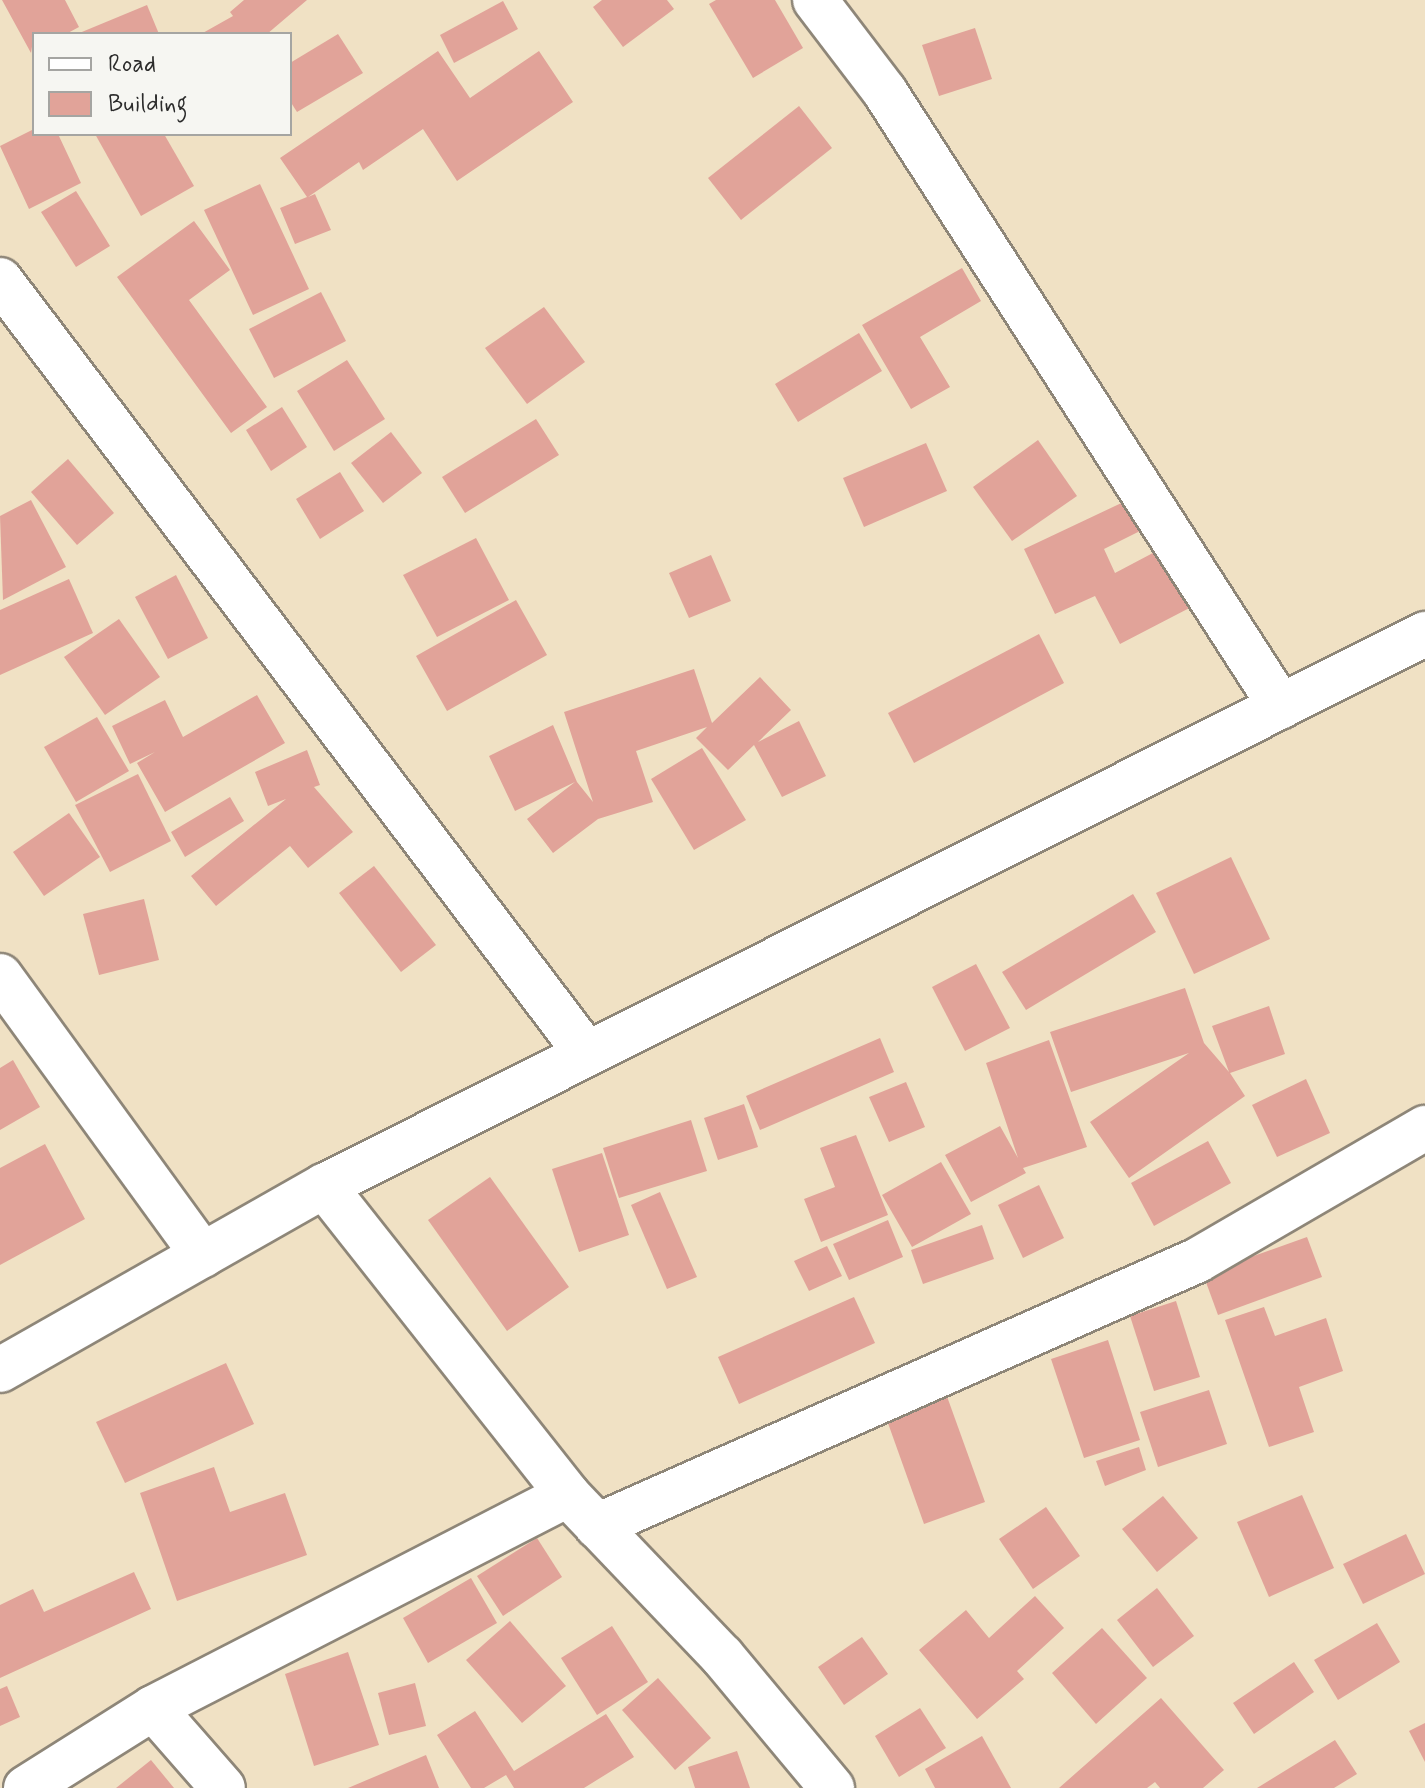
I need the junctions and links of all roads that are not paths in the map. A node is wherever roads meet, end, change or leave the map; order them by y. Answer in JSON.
{"nodes":[{"id":1,"x":815,"y":0,"type":"edge"},
{"id":2,"x":0,"y":280,"type":"edge"},
{"id":3,"x":1425,"y":634,"type":"edge"},
{"id":4,"x":1281,"y":707,"type":"junction"},
{"id":5,"x":0,"y":976,"type":"edge"},
{"id":6,"x":587,"y":1054,"type":"junction"},
{"id":7,"x":1425,"y":1128,"type":"edge"},
{"id":8,"x":324,"y":1186,"type":"junction"},
{"id":9,"x":203,"y":1255,"type":"junction"},
{"id":10,"x":0,"y":1370,"type":"edge"},
{"id":11,"x":583,"y":1511,"type":"junction"},
{"id":12,"x":153,"y":1708,"type":"junction"},
{"id":13,"x":26,"y":1788,"type":"edge"},
{"id":14,"x":223,"y":1788,"type":"edge"},
{"id":15,"x":832,"y":1788,"type":"edge"}],
"edges":[{"from":1,"to":4,"type":"street"},
{"from":2,"to":6,"type":"street"},
{"from":3,"to":4,"type":"street"},
{"from":4,"to":6,"type":"street"},
{"from":5,"to":9,"type":"street"},
{"from":6,"to":8,"type":"street"},
{"from":7,"to":11,"type":"street"},
{"from":8,"to":9,"type":"street"},
{"from":8,"to":11,"type":"street"},
{"from":9,"to":10,"type":"street"},
{"from":11,"to":12,"type":"street"},
{"from":11,"to":15,"type":"street"},
{"from":12,"to":13,"type":"street"},
{"from":12,"to":14,"type":"street"}]}
